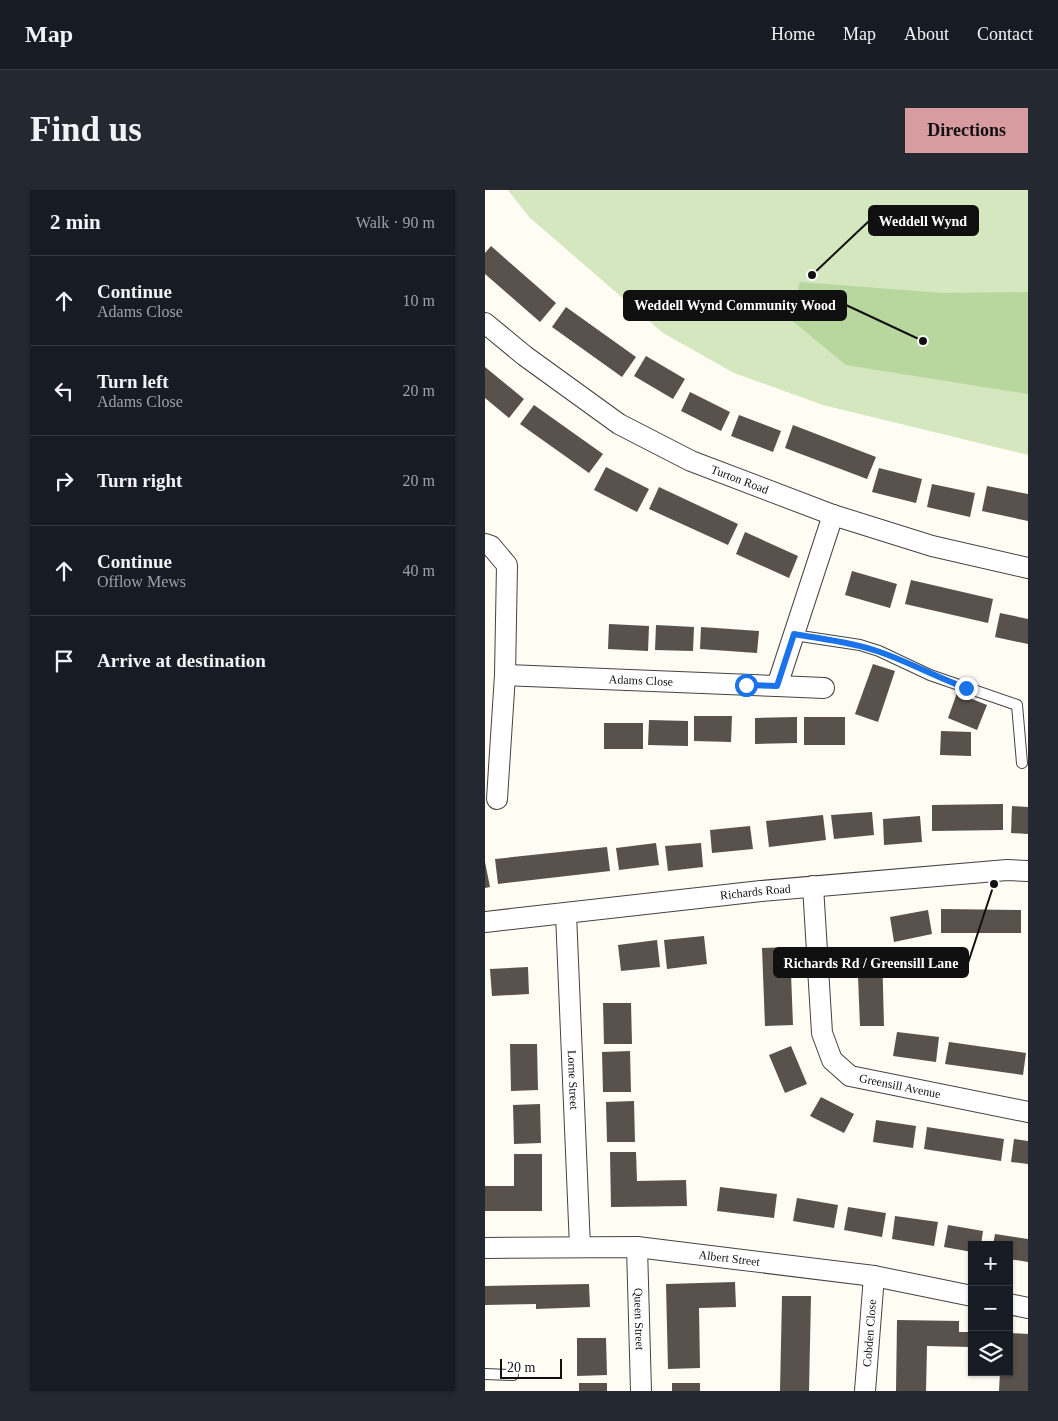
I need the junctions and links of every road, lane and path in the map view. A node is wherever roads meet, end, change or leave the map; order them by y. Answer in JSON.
{"nodes":[{"id":1,"x":485,"y":322,"type":"edge"},
{"id":2,"x":833,"y":515,"type":"junction"},
{"id":3,"x":485,"y":544,"type":"edge"},
{"id":4,"x":1028,"y":568,"type":"edge"},
{"id":5,"x":794,"y":634,"type":"junction"},
{"id":6,"x":505,"y":674,"type":"junction"},
{"id":7,"x":777,"y":686,"type":"junction"},
{"id":8,"x":823,"y":688,"type":"dead end"},
{"id":9,"x":1022,"y":763,"type":"dead end"},
{"id":10,"x":497,"y":799,"type":"dead end"},
{"id":11,"x":1028,"y":871,"type":"edge"},
{"id":12,"x":813,"y":886,"type":"junction"},
{"id":13,"x":567,"y":914,"type":"junction"},
{"id":14,"x":485,"y":922,"type":"edge"},
{"id":15,"x":1028,"y":1112,"type":"edge"},
{"id":16,"x":580,"y":1247,"type":"junction"},
{"id":17,"x":637,"y":1247,"type":"junction"},
{"id":18,"x":485,"y":1248,"type":"edge"},
{"id":19,"x":874,"y":1276,"type":"junction"},
{"id":20,"x":968,"y":1295,"type":"edge"},
{"id":21,"x":1013,"y":1305,"type":"edge"},
{"id":22,"x":1028,"y":1308,"type":"edge"},
{"id":23,"x":485,"y":1374,"type":"edge"},
{"id":24,"x":513,"y":1375,"type":"dead end"},
{"id":25,"x":641,"y":1391,"type":"edge"},
{"id":26,"x":865,"y":1391,"type":"edge"}],
"edges":[{"from":1,"to":2,"type":"street","name":"Turton Road"},
{"from":2,"to":4,"type":"street","name":"Turton Road"},
{"from":2,"to":5,"type":"street"},
{"from":3,"to":6,"type":"street"},
{"from":5,"to":7,"type":"street"},
{"from":5,"to":9,"type":"lane"},
{"from":6,"to":7,"type":"street","name":"Adams Close"},
{"from":6,"to":10,"type":"street"},
{"from":7,"to":8,"type":"street","name":"Adams Close"},
{"from":11,"to":12,"type":"street","name":"Richards Road"},
{"from":12,"to":13,"type":"street","name":"Richards Road"},
{"from":12,"to":15,"type":"street","name":"Greensill Avenue"},
{"from":13,"to":14,"type":"street","name":"Richards Road"},
{"from":13,"to":16,"type":"street","name":"Lorne Street"},
{"from":16,"to":17,"type":"street","name":"Albert Street"},
{"from":16,"to":18,"type":"street","name":"Albert Street"},
{"from":17,"to":19,"type":"street","name":"Albert Street"},
{"from":17,"to":25,"type":"street","name":"Queen Street"},
{"from":19,"to":20,"type":"street","name":"Albert Street"},
{"from":19,"to":26,"type":"street","name":"Cobden Close"},
{"from":21,"to":22,"type":"street"},
{"from":23,"to":24,"type":"lane"}]}
